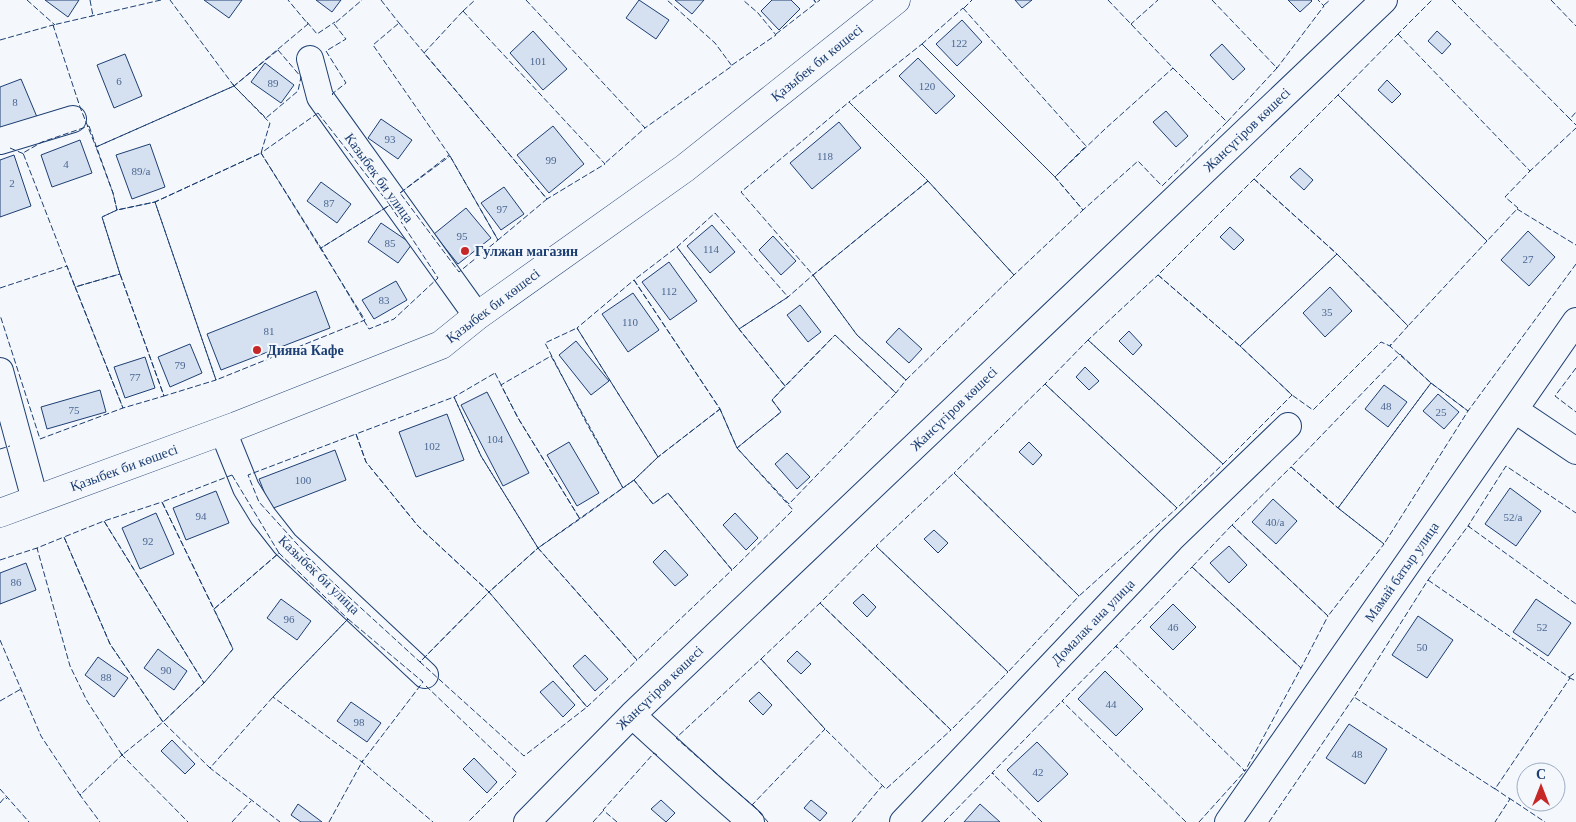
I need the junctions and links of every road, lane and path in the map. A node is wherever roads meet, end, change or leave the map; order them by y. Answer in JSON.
{"nodes":[{"id":1,"x":896,"y":0,"type":"edge"},
{"id":2,"x":1384,"y":0,"type":"edge"},
{"id":3,"x":310,"y":59,"type":"dead end"},
{"id":4,"x":73,"y":119,"type":"dead end"},
{"id":5,"x":0,"y":141,"type":"edge"},
{"id":6,"x":477,"y":316,"type":"junction"},
{"id":7,"x":1576,"y":321,"type":"edge"},
{"id":8,"x":0,"y":371,"type":"edge"},
{"id":9,"x":1515,"y":410,"type":"junction"},
{"id":10,"x":1288,"y":426,"type":"dead end"},
{"id":11,"x":223,"y":431,"type":"junction"},
{"id":12,"x":1576,"y":452,"type":"edge"},
{"id":13,"x":36,"y":500,"type":"junction"},
{"id":14,"x":0,"y":513,"type":"edge"},
{"id":15,"x":425,"y":675,"type":"dead end"},
{"id":16,"x":632,"y":715,"type":"junction"},
{"id":17,"x":526,"y":822,"type":"edge"},
{"id":18,"x":751,"y":822,"type":"edge"},
{"id":19,"x":903,"y":822,"type":"edge"},
{"id":20,"x":1228,"y":822,"type":"edge"}],
"edges":[{"from":1,"to":6,"type":"main road","name":"Қазыбек би көшесі"},
{"from":2,"to":16,"type":"street","name":"Жансүгіров көшесі"},
{"from":3,"to":6,"type":"street","name":"Казыбек би улица"},
{"from":4,"to":5,"type":"street"},
{"from":6,"to":11,"type":"main road","name":"Қазыбек би көшесі"},
{"from":7,"to":9,"type":"street","name":"Мамай батыр улица"},
{"from":8,"to":13,"type":"street"},
{"from":9,"to":12,"type":"street"},
{"from":9,"to":20,"type":"street","name":"Мамай батыр улица"},
{"from":10,"to":19,"type":"street","name":"Домалак ана улица"},
{"from":11,"to":13,"type":"main road","name":"Қазыбек би көшесі"},
{"from":11,"to":15,"type":"street","name":"Казыбек би улица"},
{"from":13,"to":14,"type":"main road","name":"Қазыбек би көшесі"},
{"from":16,"to":17,"type":"street","name":"Жансүгіров көшесі"},
{"from":16,"to":18,"type":"street"}]}
